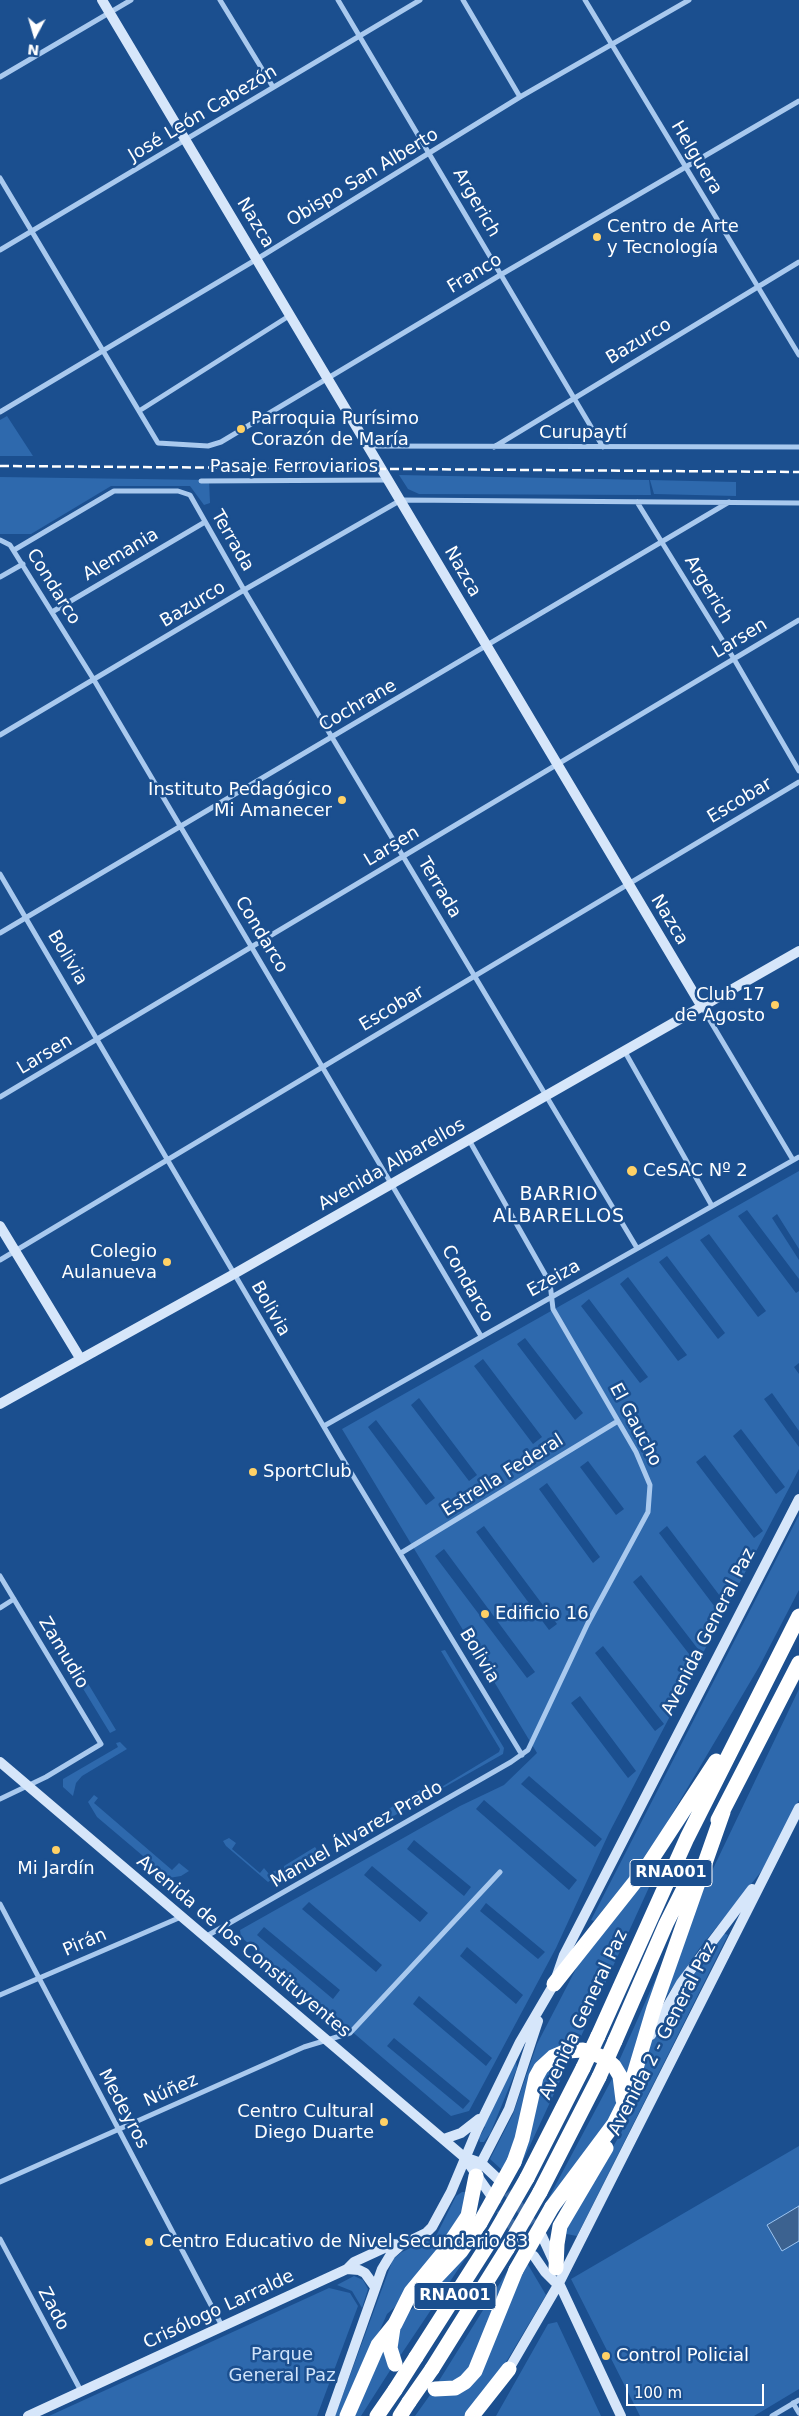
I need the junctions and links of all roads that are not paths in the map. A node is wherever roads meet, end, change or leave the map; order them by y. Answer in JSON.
{"nodes":[{"id":1,"x":102,"y":0,"type":"edge"},
{"id":2,"x":130,"y":0,"type":"edge"},
{"id":3,"x":220,"y":0,"type":"edge"},
{"id":4,"x":338,"y":0,"type":"edge"},
{"id":5,"x":420,"y":0,"type":"edge"},
{"id":6,"x":463,"y":0,"type":"edge"},
{"id":7,"x":585,"y":0,"type":"edge"},
{"id":8,"x":689,"y":0,"type":"edge"},
{"id":9,"x":109,"y":12,"type":"junction"},
{"id":10,"x":360,"y":36,"type":"junction"},
{"id":11,"x":612,"y":44,"type":"junction"},
{"id":12,"x":0,"y":77,"type":"edge"},
{"id":13,"x":273,"y":87,"type":"junction"},
{"id":14,"x":520,"y":97,"type":"junction"},
{"id":15,"x":799,"y":100,"type":"edge"},
{"id":16,"x":185,"y":141,"type":"junction"},
{"id":17,"x":431,"y":153,"type":"junction"},
{"id":18,"x":687,"y":168,"type":"junction"},
{"id":19,"x":0,"y":178,"type":"edge"},
{"id":20,"x":32,"y":231,"type":"junction"},
{"id":21,"x":0,"y":250,"type":"edge"},
{"id":22,"x":257,"y":259,"type":"junction"},
{"id":23,"x":799,"y":262,"type":"edge"},
{"id":24,"x":502,"y":274,"type":"junction"},
{"id":25,"x":758,"y":286,"type":"junction"},
{"id":26,"x":289,"y":316,"type":"junction"},
{"id":27,"x":102,"y":349,"type":"junction"},
{"id":28,"x":799,"y":355,"type":"edge"},
{"id":29,"x":327,"y":378,"type":"junction"},
{"id":30,"x":575,"y":397,"type":"junction"},
{"id":31,"x":139,"y":411,"type":"junction"},
{"id":32,"x":0,"y":412,"type":"edge"},
{"id":33,"x":367,"y":446,"type":"junction"},
{"id":34,"x":494,"y":447,"type":"junction"},
{"id":35,"x":603,"y":447,"type":"junction"},
{"id":36,"x":799,"y":447,"type":"edge"},
{"id":37,"x":389,"y":480,"type":"junction"},
{"id":38,"x":200,"y":481,"type":"dead end"},
{"id":39,"x":401,"y":500,"type":"junction"},
{"id":40,"x":637,"y":502,"type":"junction"},
{"id":41,"x":729,"y":502,"type":"junction"},
{"id":42,"x":799,"y":503,"type":"edge"},
{"id":43,"x":205,"y":522,"type":"junction"},
{"id":44,"x":0,"y":540,"type":"edge"},
{"id":45,"x":663,"y":542,"type":"junction"},
{"id":46,"x":14,"y":550,"type":"junction"},
{"id":47,"x":23,"y":564,"type":"junction"},
{"id":48,"x":0,"y":577,"type":"edge"},
{"id":49,"x":244,"y":590,"type":"junction"},
{"id":50,"x":52,"y":612,"type":"junction"},
{"id":51,"x":799,"y":620,"type":"edge"},
{"id":52,"x":487,"y":646,"type":"junction"},
{"id":53,"x":734,"y":659,"type":"junction"},
{"id":54,"x":94,"y":680,"type":"junction"},
{"id":55,"x":0,"y":735,"type":"edge"},
{"id":56,"x":333,"y":736,"type":"junction"},
{"id":57,"x":557,"y":765,"type":"junction"},
{"id":58,"x":799,"y":771,"type":"edge"},
{"id":59,"x":799,"y":782,"type":"edge"},
{"id":60,"x":180,"y":826,"type":"junction"},
{"id":61,"x":404,"y":856,"type":"junction"},
{"id":62,"x":0,"y":874,"type":"edge"},
{"id":63,"x":629,"y":884,"type":"junction"},
{"id":64,"x":26,"y":917,"type":"junction"},
{"id":65,"x":0,"y":933,"type":"edge"},
{"id":66,"x":253,"y":946,"type":"junction"},
{"id":67,"x":799,"y":951,"type":"edge"},
{"id":68,"x":476,"y":975,"type":"junction"},
{"id":69,"x":702,"y":1008,"type":"junction"},
{"id":70,"x":98,"y":1039,"type":"junction"},
{"id":71,"x":625,"y":1052,"type":"junction"},
{"id":72,"x":322,"y":1068,"type":"junction"},
{"id":73,"x":546,"y":1096,"type":"junction"},
{"id":74,"x":0,"y":1097,"type":"edge"},
{"id":75,"x":469,"y":1140,"type":"junction"},
{"id":76,"x":799,"y":1157,"type":"edge"},
{"id":77,"x":169,"y":1159,"type":"junction"},
{"id":78,"x":793,"y":1160,"type":"junction"},
{"id":79,"x":392,"y":1183,"type":"junction"},
{"id":80,"x":712,"y":1206,"type":"junction"},
{"id":81,"x":0,"y":1226,"type":"edge"},
{"id":82,"x":637,"y":1248,"type":"junction"},
{"id":83,"x":15,"y":1251,"type":"junction"},
{"id":84,"x":0,"y":1260,"type":"edge"},
{"id":85,"x":234,"y":1274,"type":"junction"},
{"id":86,"x":551,"y":1297,"type":"junction"},
{"id":87,"x":481,"y":1336,"type":"junction"},
{"id":88,"x":80,"y":1358,"type":"junction"},
{"id":89,"x":0,"y":1404,"type":"edge"},
{"id":90,"x":618,"y":1421,"type":"junction"},
{"id":91,"x":324,"y":1426,"type":"junction"},
{"id":92,"x":799,"y":1499,"type":"edge"},
{"id":93,"x":401,"y":1553,"type":"junction"},
{"id":94,"x":0,"y":1576,"type":"edge"},
{"id":95,"x":14,"y":1599,"type":"junction"},
{"id":96,"x":0,"y":1608,"type":"edge"},
{"id":97,"x":799,"y":1616,"type":"edge"},
{"id":98,"x":799,"y":1663,"type":"edge"},
{"id":99,"x":749,"y":1712,"type":"junction"},
{"id":100,"x":522,"y":1755,"type":"junction"},
{"id":101,"x":0,"y":1762,"type":"edge"},
{"id":102,"x":27,"y":1786,"type":"junction"},
{"id":103,"x":0,"y":1799,"type":"edge"},
{"id":104,"x":799,"y":1808,"type":"edge"},
{"id":105,"x":722,"y":1812,"type":"junction"},
{"id":106,"x":768,"y":1868,"type":"junction"},
{"id":107,"x":500,"y":1872,"type":"dead end"},
{"id":108,"x":0,"y":1904,"type":"edge"},
{"id":109,"x":181,"y":1916,"type":"junction"},
{"id":110,"x":205,"y":1937,"type":"junction"},
{"id":111,"x":37,"y":1978,"type":"junction"},
{"id":112,"x":554,"y":1984,"type":"junction"},
{"id":113,"x":0,"y":1996,"type":"edge"},
{"id":114,"x":544,"y":2003,"type":"junction"},
{"id":115,"x":328,"y":2041,"type":"junction"},
{"id":116,"x":642,"y":2051,"type":"junction"},
{"id":117,"x":622,"y":2108,"type":"junction"},
{"id":118,"x":484,"y":2115,"type":"junction"},
{"id":119,"x":614,"y":2124,"type":"junction"},
{"id":120,"x":119,"y":2130,"type":"junction"},
{"id":121,"x":444,"y":2139,"type":"junction"},
{"id":122,"x":464,"y":2156,"type":"junction"},
{"id":123,"x":478,"y":2169,"type":"junction"},
{"id":124,"x":499,"y":2180,"type":"tunnel mouth"},
{"id":125,"x":0,"y":2182,"type":"edge"},
{"id":126,"x":492,"y":2197,"type":"tunnel mouth"},
{"id":127,"x":422,"y":2235,"type":"joint"},
{"id":128,"x":542,"y":2236,"type":"tunnel mouth"},
{"id":129,"x":0,"y":2239,"type":"edge"},
{"id":130,"x":401,"y":2244,"type":"junction"},
{"id":131,"x":534,"y":2256,"type":"tunnel mouth"},
{"id":132,"x":556,"y":2268,"type":"junction"},
{"id":133,"x":347,"y":2269,"type":"junction"},
{"id":134,"x":558,"y":2285,"type":"junction"},
{"id":135,"x":375,"y":2287,"type":"junction"},
{"id":136,"x":403,"y":2310,"type":"junction"},
{"id":137,"x":394,"y":2324,"type":"junction"},
{"id":138,"x":222,"y":2326,"type":"junction"},
{"id":139,"x":395,"y":2364,"type":"dead end"},
{"id":140,"x":509,"y":2369,"type":"junction"},
{"id":141,"x":435,"y":2389,"type":"dead end"},
{"id":142,"x":81,"y":2391,"type":"junction"},
{"id":143,"x":799,"y":2400,"type":"edge"},
{"id":144,"x":793,"y":2403,"type":"junction"},
{"id":145,"x":799,"y":2413,"type":"edge"},
{"id":146,"x":28,"y":2416,"type":"edge"},
{"id":147,"x":330,"y":2416,"type":"edge"},
{"id":148,"x":347,"y":2416,"type":"edge"},
{"id":149,"x":377,"y":2416,"type":"edge"},
{"id":150,"x":400,"y":2416,"type":"edge"},
{"id":151,"x":472,"y":2416,"type":"edge"},
{"id":152,"x":482,"y":2416,"type":"edge"},
{"id":153,"x":621,"y":2416,"type":"edge"},
{"id":154,"x":772,"y":2416,"type":"edge"}],
"edges":[{"from":1,"to":9,"type":"street","name":"Nazca"},
{"from":2,"to":9,"type":"street"},
{"from":3,"to":13,"type":"street"},
{"from":4,"to":10,"type":"street","name":"Argerich"},
{"from":5,"to":10,"type":"street","name":"José León Cabezón"},
{"from":6,"to":14,"type":"street"},
{"from":7,"to":11,"type":"street","name":"Helguera"},
{"from":8,"to":11,"type":"street","name":"Obispo San Alberto"},
{"from":9,"to":12,"type":"street"},
{"from":9,"to":16,"type":"street","name":"Nazca"},
{"from":10,"to":13,"type":"street","name":"José León Cabezón"},
{"from":10,"to":17,"type":"street","name":"Argerich"},
{"from":11,"to":14,"type":"street","name":"Obispo San Alberto"},
{"from":11,"to":18,"type":"street","name":"Helguera"},
{"from":13,"to":16,"type":"street","name":"José León Cabezón"},
{"from":14,"to":17,"type":"street","name":"Obispo San Alberto"},
{"from":15,"to":18,"type":"street","name":"Franco"},
{"from":16,"to":20,"type":"street","name":"José León Cabezón"},
{"from":16,"to":22,"type":"street","name":"Nazca"},
{"from":17,"to":22,"type":"street","name":"Obispo San Alberto"},
{"from":17,"to":24,"type":"street","name":"Argerich"},
{"from":18,"to":24,"type":"street","name":"Franco"},
{"from":18,"to":25,"type":"street","name":"Helguera"},
{"from":19,"to":20,"type":"street"},
{"from":20,"to":21,"type":"street","name":"José León Cabezón"},
{"from":20,"to":27,"type":"street"},
{"from":22,"to":26,"type":"street","name":"Nazca"},
{"from":22,"to":27,"type":"street","name":"Obispo San Alberto"},
{"from":23,"to":25,"type":"street","name":"Bazurco"},
{"from":24,"to":29,"type":"street","name":"Franco"},
{"from":24,"to":30,"type":"street","name":"Argerich"},
{"from":25,"to":28,"type":"street","name":"Helguera"},
{"from":25,"to":30,"type":"street","name":"Bazurco"},
{"from":26,"to":29,"type":"street","name":"Nazca"},
{"from":26,"to":31,"type":"street"},
{"from":27,"to":31,"type":"street"},
{"from":27,"to":32,"type":"street","name":"Obispo San Alberto"},
{"from":29,"to":31,"type":"street","name":"Franco"},
{"from":29,"to":33,"type":"street","name":"Nazca"},
{"from":30,"to":34,"type":"street","name":"Bazurco"},
{"from":30,"to":35,"type":"street","name":"Argerich"},
{"from":33,"to":34,"type":"street","name":"Curupaytí"},
{"from":33,"to":37,"type":"street","name":"Nazca"},
{"from":34,"to":35,"type":"street","name":"Curupaytí"},
{"from":35,"to":36,"type":"street","name":"Curupaytí"},
{"from":37,"to":38,"type":"street","name":"Pasaje Ferroviarios"},
{"from":37,"to":39,"type":"street","name":"Nazca"},
{"from":39,"to":40,"type":"street"},
{"from":39,"to":49,"type":"street","name":"Bazurco"},
{"from":39,"to":52,"type":"street","name":"Nazca"},
{"from":40,"to":41,"type":"street"},
{"from":40,"to":45,"type":"street","name":"Argerich"},
{"from":41,"to":42,"type":"street"},
{"from":41,"to":45,"type":"street","name":"Cochrane"},
{"from":43,"to":46,"type":"street","name":"Terrada"},
{"from":43,"to":49,"type":"street","name":"Terrada"},
{"from":43,"to":50,"type":"street","name":"Alemania"},
{"from":44,"to":46,"type":"street"},
{"from":45,"to":52,"type":"street","name":"Cochrane"},
{"from":45,"to":53,"type":"street","name":"Argerich"},
{"from":46,"to":47,"type":"street","name":"Condarco"},
{"from":47,"to":48,"type":"street"},
{"from":47,"to":50,"type":"street","name":"Condarco"},
{"from":49,"to":54,"type":"street","name":"Bazurco"},
{"from":49,"to":56,"type":"street","name":"Terrada"},
{"from":50,"to":54,"type":"street","name":"Condarco"},
{"from":51,"to":53,"type":"street","name":"Larsen"},
{"from":52,"to":56,"type":"street","name":"Cochrane"},
{"from":52,"to":57,"type":"street","name":"Nazca"},
{"from":53,"to":57,"type":"street","name":"Larsen"},
{"from":53,"to":58,"type":"street","name":"Argerich"},
{"from":54,"to":55,"type":"street","name":"Bazurco"},
{"from":54,"to":60,"type":"street","name":"Condarco"},
{"from":56,"to":60,"type":"street","name":"Cochrane"},
{"from":56,"to":61,"type":"street","name":"Terrada"},
{"from":57,"to":61,"type":"street","name":"Larsen"},
{"from":57,"to":63,"type":"street","name":"Nazca"},
{"from":59,"to":63,"type":"street","name":"Escobar"},
{"from":60,"to":64,"type":"street","name":"Cochrane"},
{"from":60,"to":66,"type":"street","name":"Condarco"},
{"from":61,"to":66,"type":"street","name":"Larsen"},
{"from":61,"to":68,"type":"street","name":"Terrada"},
{"from":62,"to":64,"type":"street","name":"Bolivia"},
{"from":63,"to":68,"type":"street","name":"Escobar"},
{"from":63,"to":69,"type":"street","name":"Nazca"},
{"from":64,"to":65,"type":"street","name":"Cochrane"},
{"from":64,"to":70,"type":"street","name":"Bolivia"},
{"from":66,"to":70,"type":"street","name":"Larsen"},
{"from":66,"to":72,"type":"street","name":"Condarco"},
{"from":67,"to":69,"type":"street","name":"Avenida Albarellos"},
{"from":68,"to":72,"type":"street","name":"Escobar"},
{"from":68,"to":73,"type":"street","name":"Terrada"},
{"from":69,"to":71,"type":"street","name":"Avenida Albarellos"},
{"from":69,"to":78,"type":"street","name":"Nazca"},
{"from":70,"to":74,"type":"street","name":"Larsen"},
{"from":70,"to":77,"type":"street","name":"Bolivia"},
{"from":71,"to":73,"type":"street","name":"Avenida Albarellos"},
{"from":71,"to":80,"type":"street"},
{"from":72,"to":77,"type":"street","name":"Escobar"},
{"from":72,"to":79,"type":"street","name":"Condarco"},
{"from":73,"to":75,"type":"street","name":"Avenida Albarellos"},
{"from":73,"to":82,"type":"street","name":"Terrada"},
{"from":75,"to":79,"type":"street","name":"Avenida Albarellos"},
{"from":75,"to":86,"type":"street","name":"El Gaucho"},
{"from":76,"to":78,"type":"street","name":"Ezeiza"},
{"from":77,"to":83,"type":"street","name":"Escobar"},
{"from":77,"to":85,"type":"street","name":"Bolivia"},
{"from":78,"to":80,"type":"street","name":"Ezeiza"},
{"from":79,"to":85,"type":"street","name":"Avenida Albarellos"},
{"from":79,"to":87,"type":"street","name":"Condarco"},
{"from":80,"to":82,"type":"street","name":"Ezeiza"},
{"from":81,"to":83,"type":"street"},
{"from":82,"to":86,"type":"street","name":"Ezeiza"},
{"from":83,"to":84,"type":"street","name":"Escobar"},
{"from":83,"to":88,"type":"street"},
{"from":85,"to":88,"type":"street","name":"Avenida Albarellos"},
{"from":85,"to":91,"type":"street","name":"Bolivia"},
{"from":86,"to":87,"type":"street","name":"Ezeiza"},
{"from":86,"to":90,"type":"street","name":"El Gaucho"},
{"from":87,"to":91,"type":"street","name":"Ezeiza"},
{"from":88,"to":89,"type":"street","name":"Avenida Albarellos"},
{"from":90,"to":93,"type":"street","name":"Estrella Federal"},
{"from":90,"to":100,"type":"street","name":"El Gaucho"},
{"from":91,"to":93,"type":"street","name":"Bolivia"},
{"from":92,"to":112,"type":"street","name":"Avenida General Paz"},
{"from":93,"to":100,"type":"street","name":"Bolivia"},
{"from":94,"to":95,"type":"street","name":"Zamudio"},
{"from":95,"to":96,"type":"street"},
{"from":95,"to":102,"type":"street","name":"Zamudio"},
{"from":97,"to":99,"type":"highway","name":"Avenida General Paz","number":"RNA001"},
{"from":98,"to":105,"type":"highway","name":"Avenida General Paz","number":"RNA001"},
{"from":99,"to":112,"type":"highway"},
{"from":99,"to":149,"type":"highway","name":"Avenida General Paz","number":"RNA001","bridge":true},
{"from":100,"to":110,"type":"street","name":"Manuel Álvarez Prado"},
{"from":101,"to":102,"type":"street","name":"Avenida de los Constituyentes"},
{"from":102,"to":103,"type":"street"},
{"from":102,"to":109,"type":"street","name":"Avenida de los Constituyentes"},
{"from":104,"to":106,"type":"street","name":"Avenida 2 - General Paz"},
{"from":105,"to":116,"type":"highway"},
{"from":105,"to":150,"type":"highway","name":"Avenida General Paz","number":"RNA001","bridge":true},
{"from":106,"to":116,"type":"street"},
{"from":106,"to":134,"type":"street","name":"Avenida 2 - General Paz"},
{"from":107,"to":115,"type":"street","name":"Núñez"},
{"from":108,"to":111,"type":"street","name":"Medeyros"},
{"from":109,"to":110,"type":"street","name":"Avenida de los Constituyentes"},
{"from":109,"to":111,"type":"street","name":"Pirán"},
{"from":110,"to":115,"type":"street","name":"Avenida de los Constituyentes"},
{"from":111,"to":113,"type":"street","name":"Pirán"},
{"from":111,"to":120,"type":"street","name":"Medeyros"},
{"from":112,"to":114,"type":"street","name":"Avenida General Paz"},
{"from":114,"to":118,"type":"street","name":"Avenida General Paz"},
{"from":114,"to":123,"type":"street"},
{"from":115,"to":120,"type":"street","name":"Núñez"},
{"from":115,"to":121,"type":"street","name":"Avenida de los Constituyentes"},
{"from":116,"to":117,"type":"highway"},
{"from":117,"to":119,"type":"highway"},
{"from":117,"to":136,"type":"highway","bridge":true},
{"from":118,"to":121,"type":"street"},
{"from":118,"to":122,"type":"street","name":"Avenida General Paz"},
{"from":119,"to":132,"type":"highway"},
{"from":119,"to":141,"type":"highway","bridge":true},
{"from":120,"to":125,"type":"street","name":"Núñez"},
{"from":120,"to":138,"type":"street","name":"Medeyros"},
{"from":121,"to":122,"type":"street","name":"Avenida de los Constituyentes"},
{"from":122,"to":123,"type":"street","name":"Avenida de los Constituyentes"},
{"from":122,"to":127,"type":"street","name":"Avenida General Paz"},
{"from":123,"to":124,"type":"street","name":"Avenida de los Constituyentes"},
{"from":123,"to":126,"type":"street","name":"Avenida de los Constituyentes"},
{"from":123,"to":136,"type":"highway"},
{"from":127,"to":130,"type":"street","name":"Crisólogo Larralde"},
{"from":128,"to":132,"type":"street"},
{"from":129,"to":142,"type":"street","name":"Zado"},
{"from":130,"to":133,"type":"street","name":"Crisólogo Larralde"},
{"from":130,"to":135,"type":"street"},
{"from":131,"to":134,"type":"street"},
{"from":132,"to":134,"type":"street"},
{"from":133,"to":135,"type":"street"},
{"from":133,"to":138,"type":"street","name":"Crisólogo Larralde"},
{"from":134,"to":140,"type":"street","name":"Avenida 2 - General Paz"},
{"from":134,"to":153,"type":"street"},
{"from":135,"to":147,"type":"street"},
{"from":136,"to":137,"type":"highway"},
{"from":137,"to":139,"type":"highway"},
{"from":137,"to":148,"type":"highway"},
{"from":138,"to":142,"type":"street","name":"Crisólogo Larralde"},
{"from":140,"to":151,"type":"highway"},
{"from":140,"to":152,"type":"street","name":"Avenida 2 - General Paz"},
{"from":142,"to":146,"type":"street","name":"Crisólogo Larralde"},
{"from":143,"to":144,"type":"street"},
{"from":144,"to":145,"type":"street"},
{"from":144,"to":154,"type":"street"}]}
